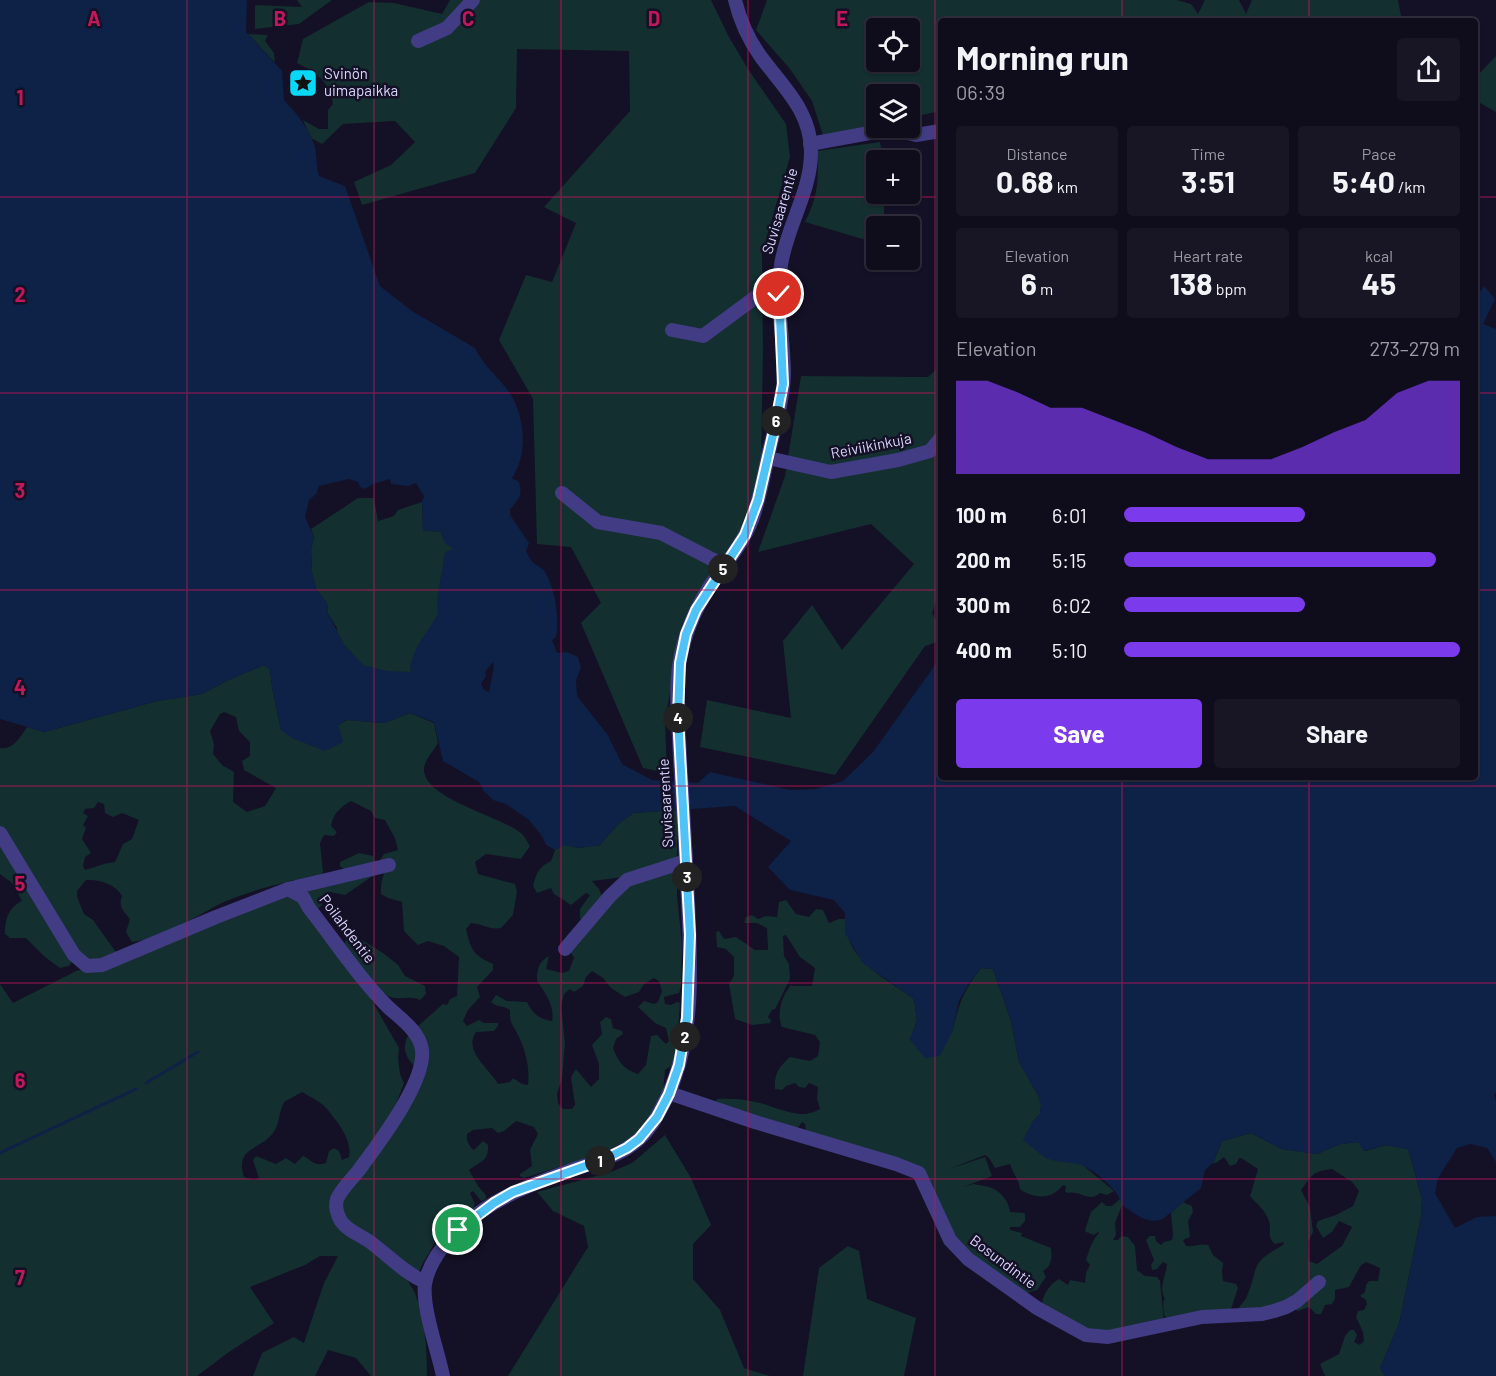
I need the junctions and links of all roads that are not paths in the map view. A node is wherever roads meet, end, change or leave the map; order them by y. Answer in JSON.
{"nodes":[{"id":1,"x":473,"y":0,"type":"edge"},
{"id":2,"x":735,"y":0,"type":"edge"},
{"id":3,"x":418,"y":41,"type":"dead end"},
{"id":4,"x":938,"y":131,"type":"edge"},
{"id":5,"x":810,"y":144,"type":"junction"},
{"id":6,"x":779,"y":284,"type":"junction"},
{"id":7,"x":672,"y":330,"type":"dead end"},
{"id":8,"x":938,"y":441,"type":"edge"},
{"id":9,"x":768,"y":458,"type":"junction"},
{"id":10,"x":562,"y":493,"type":"dead end"},
{"id":11,"x":725,"y":566,"type":"junction"},
{"id":12,"x":0,"y":833,"type":"edge"},
{"id":13,"x":687,"y":861,"type":"junction"},
{"id":14,"x":389,"y":865,"type":"dead end"},
{"id":15,"x":288,"y":889,"type":"junction"},
{"id":16,"x":565,"y":949,"type":"dead end"},
{"id":17,"x":669,"y":1094,"type":"junction"},
{"id":18,"x":425,"y":1282,"type":"junction"},
{"id":19,"x":1319,"y":1282,"type":"dead end"},
{"id":20,"x":443,"y":1376,"type":"edge"}],
"edges":[{"from":1,"to":3,"type":"street"},
{"from":2,"to":5,"type":"street","name":"Suvisaarentie"},
{"from":4,"to":5,"type":"street"},
{"from":5,"to":6,"type":"street","name":"Suvisaarentie"},
{"from":6,"to":7,"type":"street"},
{"from":6,"to":9,"type":"street","name":"Suvisaarentie"},
{"from":8,"to":9,"type":"street","name":"Reiviikinkuja"},
{"from":9,"to":11,"type":"street","name":"Suvisaarentie"},
{"from":10,"to":11,"type":"street"},
{"from":11,"to":13,"type":"street","name":"Suvisaarentie"},
{"from":12,"to":15,"type":"street"},
{"from":13,"to":16,"type":"street","name":"Suvisaarentie"},
{"from":13,"to":17,"type":"street","name":"Suvisaarentie"},
{"from":14,"to":15,"type":"street"},
{"from":15,"to":18,"type":"street","name":"Poilahdentie"},
{"from":17,"to":18,"type":"street","name":"Suvisaarentie"},
{"from":17,"to":19,"type":"street","name":"Bosundintie"},
{"from":18,"to":20,"type":"street","name":"Suvisaarentie"}]}
